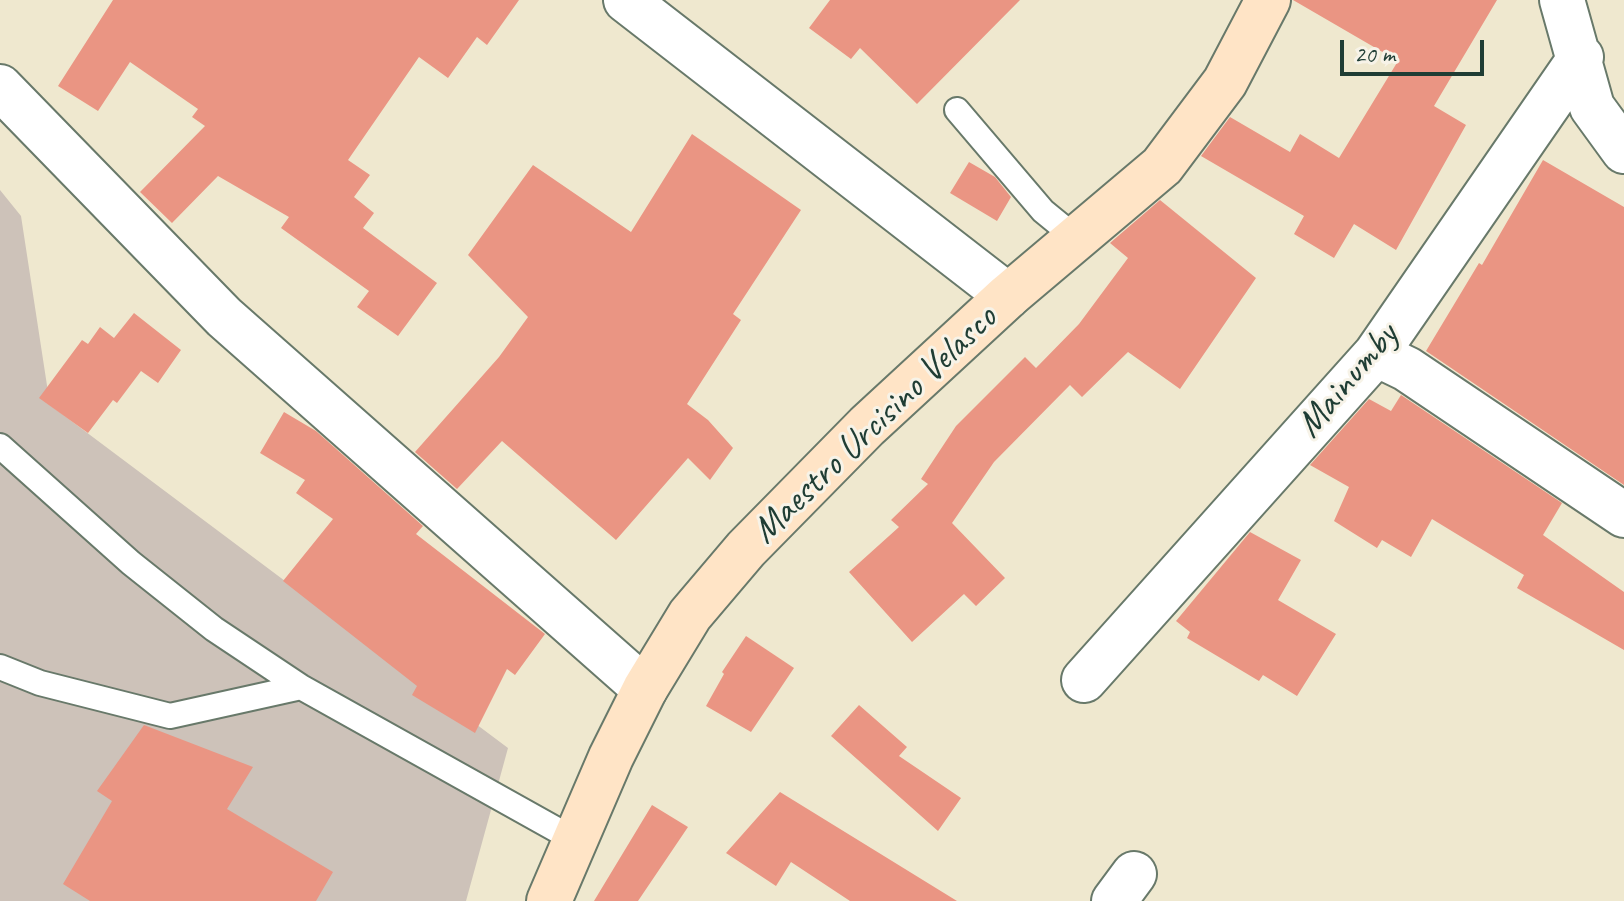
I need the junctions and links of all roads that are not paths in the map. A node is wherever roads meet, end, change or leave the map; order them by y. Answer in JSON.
{"nodes":[{"id":1,"x":626,"y":0,"type":"edge"},
{"id":2,"x":1268,"y":0,"type":"edge"},
{"id":3,"x":1562,"y":0,"type":"edge"},
{"id":4,"x":1581,"y":57,"type":"junction"},
{"id":5,"x":0,"y":87,"type":"edge"},
{"id":6,"x":957,"y":110,"type":"dead end"},
{"id":7,"x":1624,"y":151,"type":"edge"},
{"id":8,"x":1076,"y":238,"type":"junction"},
{"id":9,"x":1008,"y":296,"type":"junction"},
{"id":10,"x":1376,"y":354,"type":"junction"},
{"id":11,"x":0,"y":446,"type":"edge"},
{"id":12,"x":1624,"y":515,"type":"edge"},
{"id":13,"x":0,"y":667,"type":"edge"},
{"id":14,"x":1084,"y":680,"type":"dead end"},
{"id":15,"x":301,"y":687,"type":"junction"},
{"id":16,"x":645,"y":689,"type":"junction"},
{"id":17,"x":575,"y":840,"type":"junction"},
{"id":18,"x":549,"y":901,"type":"edge"}],
"edges":[{"from":1,"to":9,"type":"street"},
{"from":2,"to":8,"type":"street","name":"Maestro Urcisino Velasco"},
{"from":3,"to":4,"type":"street"},
{"from":4,"to":7,"type":"street"},
{"from":4,"to":10,"type":"street","name":"Mainumby"},
{"from":5,"to":16,"type":"street"},
{"from":6,"to":8,"type":"lane"},
{"from":8,"to":9,"type":"street","name":"Maestro Urcisino Velasco"},
{"from":9,"to":16,"type":"street","name":"Maestro Urcisino Velasco"},
{"from":10,"to":12,"type":"street"},
{"from":10,"to":14,"type":"street","name":"Mainumby"},
{"from":11,"to":15,"type":"lane"},
{"from":13,"to":15,"type":"lane"},
{"from":15,"to":17,"type":"lane"},
{"from":16,"to":17,"type":"street","name":"Maestro Urcisino Velasco"},
{"from":17,"to":18,"type":"street","name":"Maestro Urcisino Velasco"}]}
